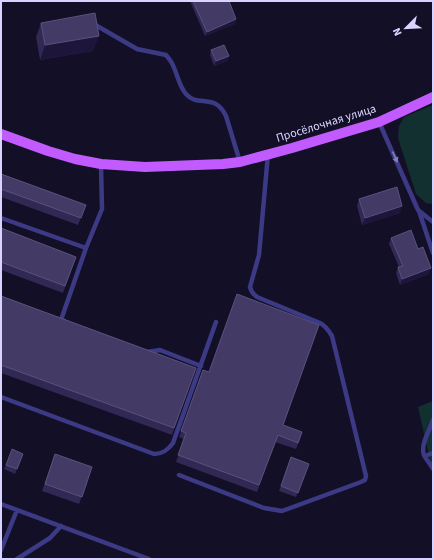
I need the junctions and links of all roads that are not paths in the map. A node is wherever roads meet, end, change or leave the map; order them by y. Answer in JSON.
{"nodes":[{"id":1,"x":88,"y":21,"type":"edge"},
{"id":2,"x":433,"y":97,"type":"edge"},
{"id":3,"x":379,"y":122,"type":"junction"},
{"id":4,"x":1,"y":134,"type":"edge"},
{"id":5,"x":268,"y":154,"type":"junction"},
{"id":6,"x":240,"y":162,"type":"junction"},
{"id":7,"x":101,"y":164,"type":"junction"},
{"id":8,"x":418,"y":210,"type":"junction"},
{"id":9,"x":1,"y":218,"type":"edge"},
{"id":10,"x":433,"y":222,"type":"edge"},
{"id":11,"x":86,"y":248,"type":"junction"},
{"id":12,"x":433,"y":253,"type":"edge"},
{"id":13,"x":68,"y":322,"type":"edge"},
{"id":14,"x":216,"y":322,"type":"dead end"},
{"id":15,"x":140,"y":349,"type":"edge"},
{"id":16,"x":200,"y":366,"type":"junction"},
{"id":17,"x":1,"y":397,"type":"edge"},
{"id":18,"x":433,"y":420,"type":"edge"},
{"id":19,"x":433,"y":454,"type":"edge"},
{"id":20,"x":424,"y":456,"type":"junction"},
{"id":21,"x":433,"y":469,"type":"edge"},
{"id":22,"x":179,"y":475,"type":"dead end"},
{"id":23,"x":1,"y":504,"type":"edge"},
{"id":24,"x":17,"y":510,"type":"junction"},
{"id":25,"x":61,"y":526,"type":"junction"},
{"id":26,"x":1,"y":550,"type":"edge"},
{"id":27,"x":17,"y":559,"type":"edge"},
{"id":28,"x":149,"y":559,"type":"edge"}],
"edges":[{"from":1,"to":6,"type":"lane"},
{"from":2,"to":3,"type":"main road","name":"Просёлочная улица"},
{"from":3,"to":5,"type":"main road","name":"Просёлочная улица"},
{"from":3,"to":8,"type":"lane","one_way":true},
{"from":4,"to":7,"type":"main road","name":"Просёлочная улица"},
{"from":5,"to":6,"type":"main road","name":"Просёлочная улица"},
{"from":5,"to":22,"type":"lane"},
{"from":6,"to":7,"type":"main road","name":"Просёлочная улица"},
{"from":7,"to":11,"type":"lane"},
{"from":8,"to":10,"type":"lane"},
{"from":8,"to":12,"type":"lane"},
{"from":9,"to":11,"type":"lane"},
{"from":11,"to":13,"type":"lane"},
{"from":14,"to":16,"type":"lane"},
{"from":15,"to":16,"type":"lane"},
{"from":16,"to":17,"type":"lane"},
{"from":18,"to":20,"type":"lane"},
{"from":19,"to":20,"type":"lane"},
{"from":20,"to":21,"type":"lane"},
{"from":23,"to":24,"type":"lane"},
{"from":24,"to":25,"type":"lane"},
{"from":24,"to":26,"type":"lane"},
{"from":25,"to":27,"type":"lane"},
{"from":25,"to":28,"type":"lane"}]}
